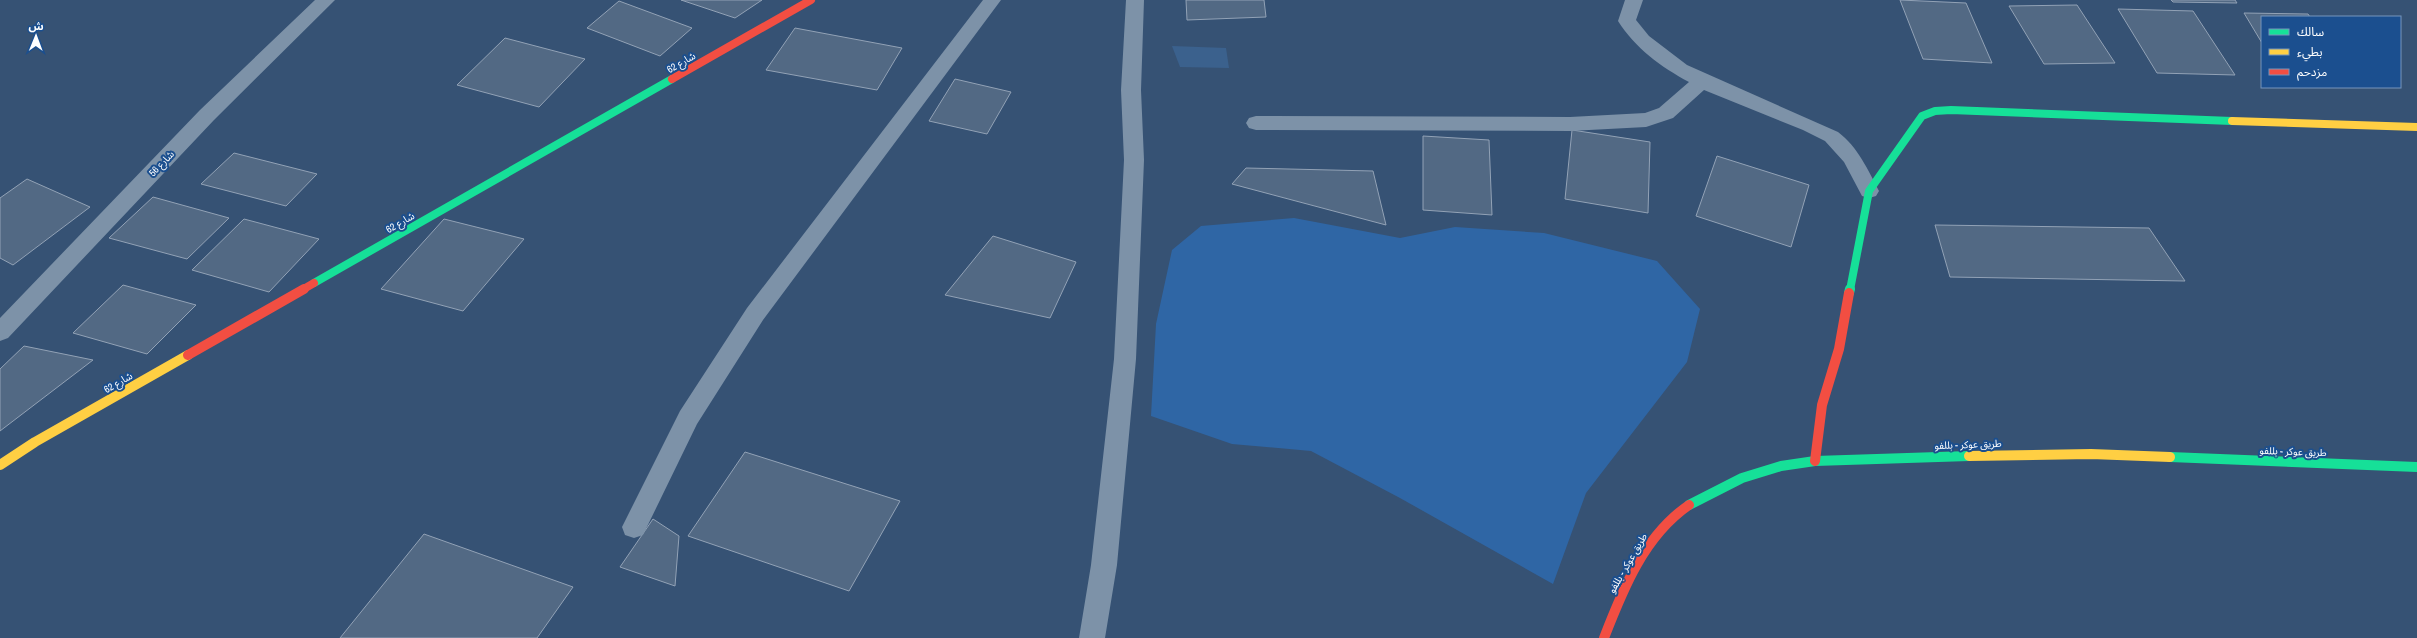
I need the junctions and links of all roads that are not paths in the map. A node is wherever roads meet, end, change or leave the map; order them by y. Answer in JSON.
{"nodes":[{"id":1,"x":326,"y":0,"type":"edge"},
{"id":2,"x":811,"y":0,"type":"edge"},
{"id":3,"x":992,"y":0,"type":"edge"},
{"id":4,"x":1135,"y":0,"type":"edge"},
{"id":5,"x":1634,"y":0,"type":"edge"},
{"id":6,"x":1701,"y":82,"type":"junction"},
{"id":7,"x":1256,"y":123,"type":"dead end"},
{"id":8,"x":2417,"y":127,"type":"edge"},
{"id":9,"x":1869,"y":191,"type":"junction"},
{"id":10,"x":0,"y":332,"type":"edge"},
{"id":11,"x":1815,"y":461,"type":"junction"},
{"id":12,"x":0,"y":465,"type":"edge"},
{"id":13,"x":2417,"y":467,"type":"edge"},
{"id":14,"x":634,"y":528,"type":"dead end"},
{"id":15,"x":1092,"y":638,"type":"edge"},
{"id":16,"x":1604,"y":638,"type":"edge"}],
"edges":[{"from":1,"to":10,"type":"street","name":"شارع 56"},
{"from":2,"to":12,"type":"street","name":"شارع 62"},
{"from":3,"to":14,"type":"street"},
{"from":4,"to":15,"type":"street"},
{"from":5,"to":6,"type":"street"},
{"from":6,"to":7,"type":"street"},
{"from":6,"to":9,"type":"street"},
{"from":8,"to":9,"type":"street"},
{"from":9,"to":11,"type":"street"},
{"from":11,"to":13,"type":"street","name":"طريق عوكر - بللفو"},
{"from":11,"to":16,"type":"street","name":"طريق عوكر - بللفو"}]}
